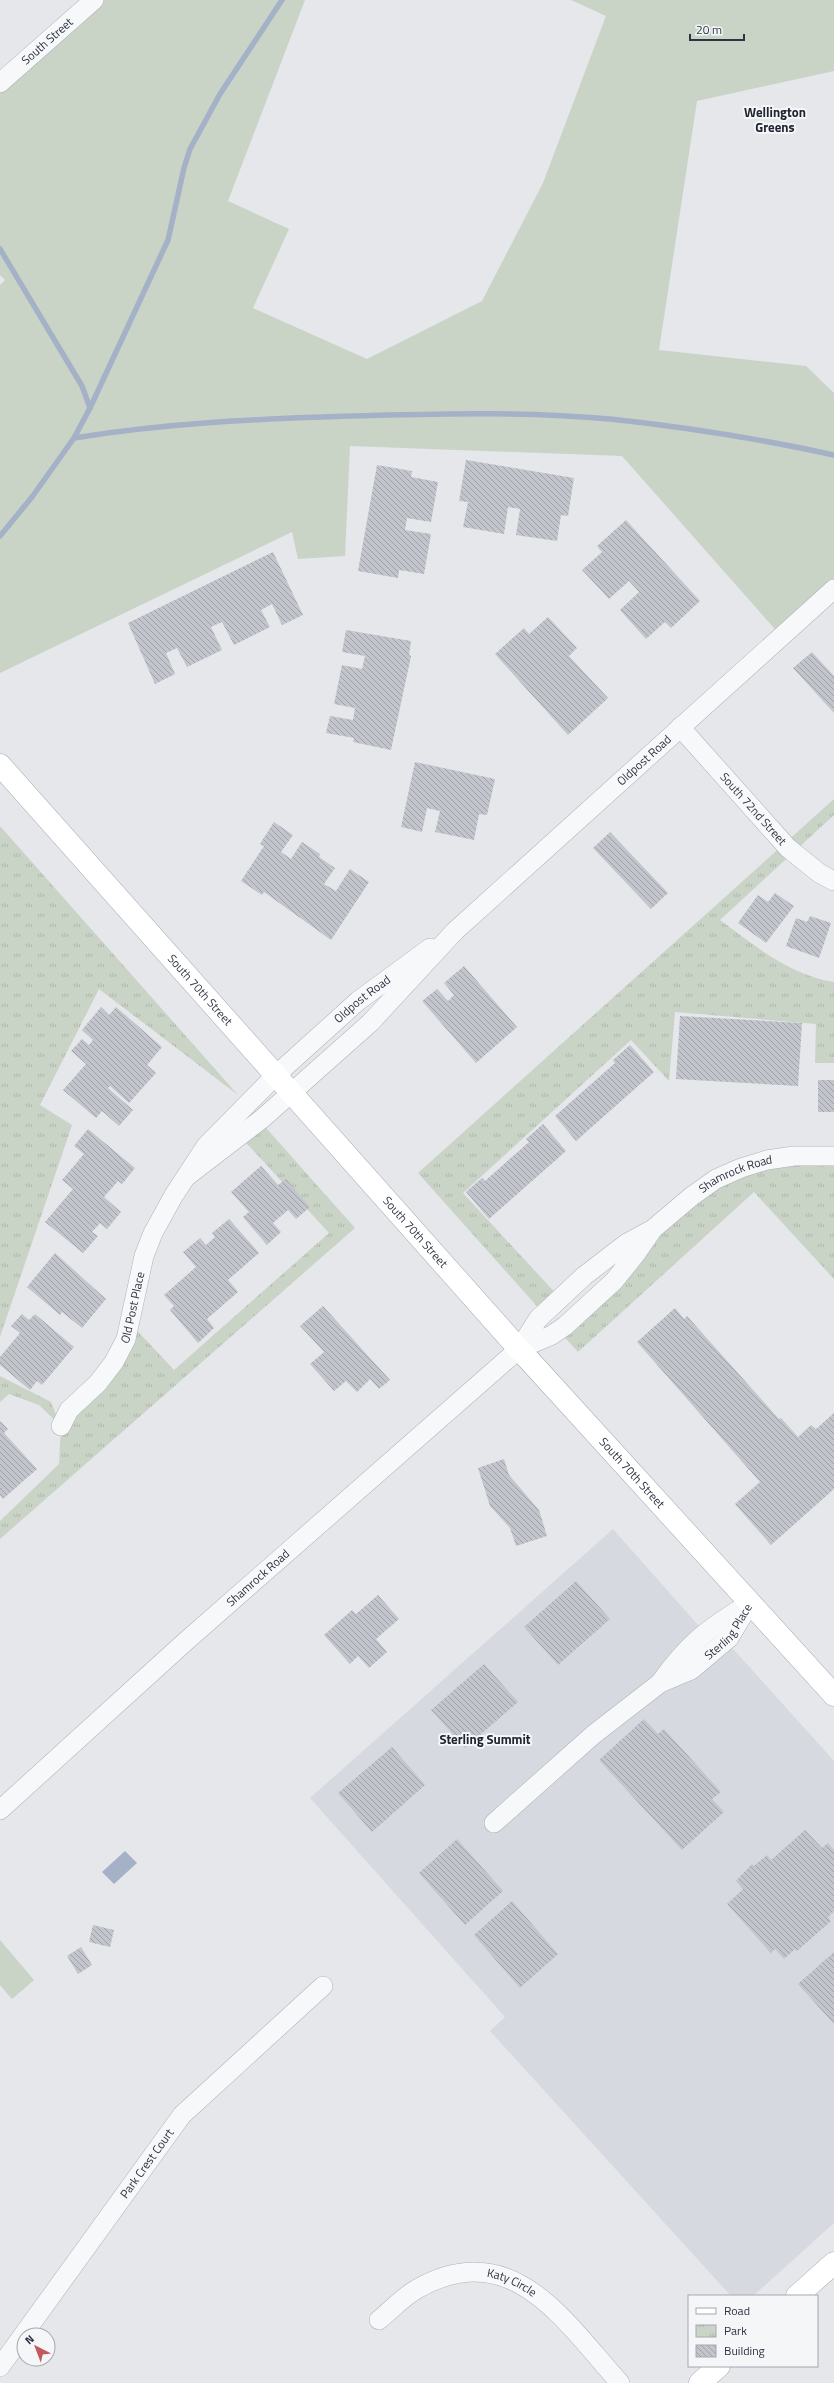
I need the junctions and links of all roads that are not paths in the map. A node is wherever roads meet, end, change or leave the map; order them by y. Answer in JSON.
{"nodes":[{"id":1,"x":94,"y":0,"type":"edge"},
{"id":2,"x":0,"y":83,"type":"edge"},
{"id":3,"x":834,"y":589,"type":"edge"},
{"id":4,"x":680,"y":727,"type":"junction"},
{"id":5,"x":0,"y":765,"type":"edge"},
{"id":6,"x":834,"y":881,"type":"edge"},
{"id":7,"x":454,"y":932,"type":"junction"},
{"id":8,"x":276,"y":1075,"type":"junction"},
{"id":9,"x":292,"y":1093,"type":"junction"},
{"id":10,"x":834,"y":1156,"type":"edge"},
{"id":11,"x":186,"y":1177,"type":"junction"},
{"id":12,"x":519,"y":1349,"type":"junction"},
{"id":13,"x":61,"y":1426,"type":"dead end"},
{"id":14,"x":750,"y":1603,"type":"junction"},
{"id":15,"x":834,"y":1695,"type":"edge"},
{"id":16,"x":0,"y":1810,"type":"edge"},
{"id":17,"x":494,"y":1823,"type":"dead end"},
{"id":18,"x":323,"y":1986,"type":"dead end"},
{"id":19,"x":834,"y":2263,"type":"edge"},
{"id":20,"x":798,"y":2295,"type":"edge"},
{"id":21,"x":379,"y":2320,"type":"dead end"},
{"id":22,"x":0,"y":2367,"type":"edge"},
{"id":23,"x":718,"y":2367,"type":"edge"},
{"id":24,"x":620,"y":2383,"type":"edge"},
{"id":25,"x":700,"y":2383,"type":"edge"}],
"edges":[{"from":1,"to":2,"type":"street","name":"South Street"},
{"from":3,"to":4,"type":"street","name":"Oldpost Road"},
{"from":4,"to":6,"type":"street","name":"South 72nd Street"},
{"from":4,"to":7,"type":"street","name":"Oldpost Road"},
{"from":5,"to":8,"type":"main road","name":"South 70th Street"},
{"from":7,"to":8,"type":"street","name":"Oldpost Road"},
{"from":7,"to":9,"type":"street","name":"Oldpost Road"},
{"from":8,"to":9,"type":"main road","name":"South 70th Street"},
{"from":8,"to":11,"type":"street","name":"Old Post Place"},
{"from":9,"to":11,"type":"street","name":"Old Post Place"},
{"from":9,"to":12,"type":"main road","name":"South 70th Street"},
{"from":10,"to":12,"type":"street","name":"Shamrock Road"},
{"from":11,"to":13,"type":"street","name":"Old Post Place"},
{"from":12,"to":14,"type":"main road","name":"South 70th Street"},
{"from":12,"to":16,"type":"street","name":"Shamrock Road"},
{"from":14,"to":15,"type":"main road","name":"South 70th Street"},
{"from":14,"to":17,"type":"street","name":"Sterling Place"},
{"from":18,"to":22,"type":"street","name":"Park Crest Court"},
{"from":19,"to":20,"type":"main road"},
{"from":21,"to":24,"type":"street","name":"Katy Circle"},
{"from":23,"to":25,"type":"main road"}]}
